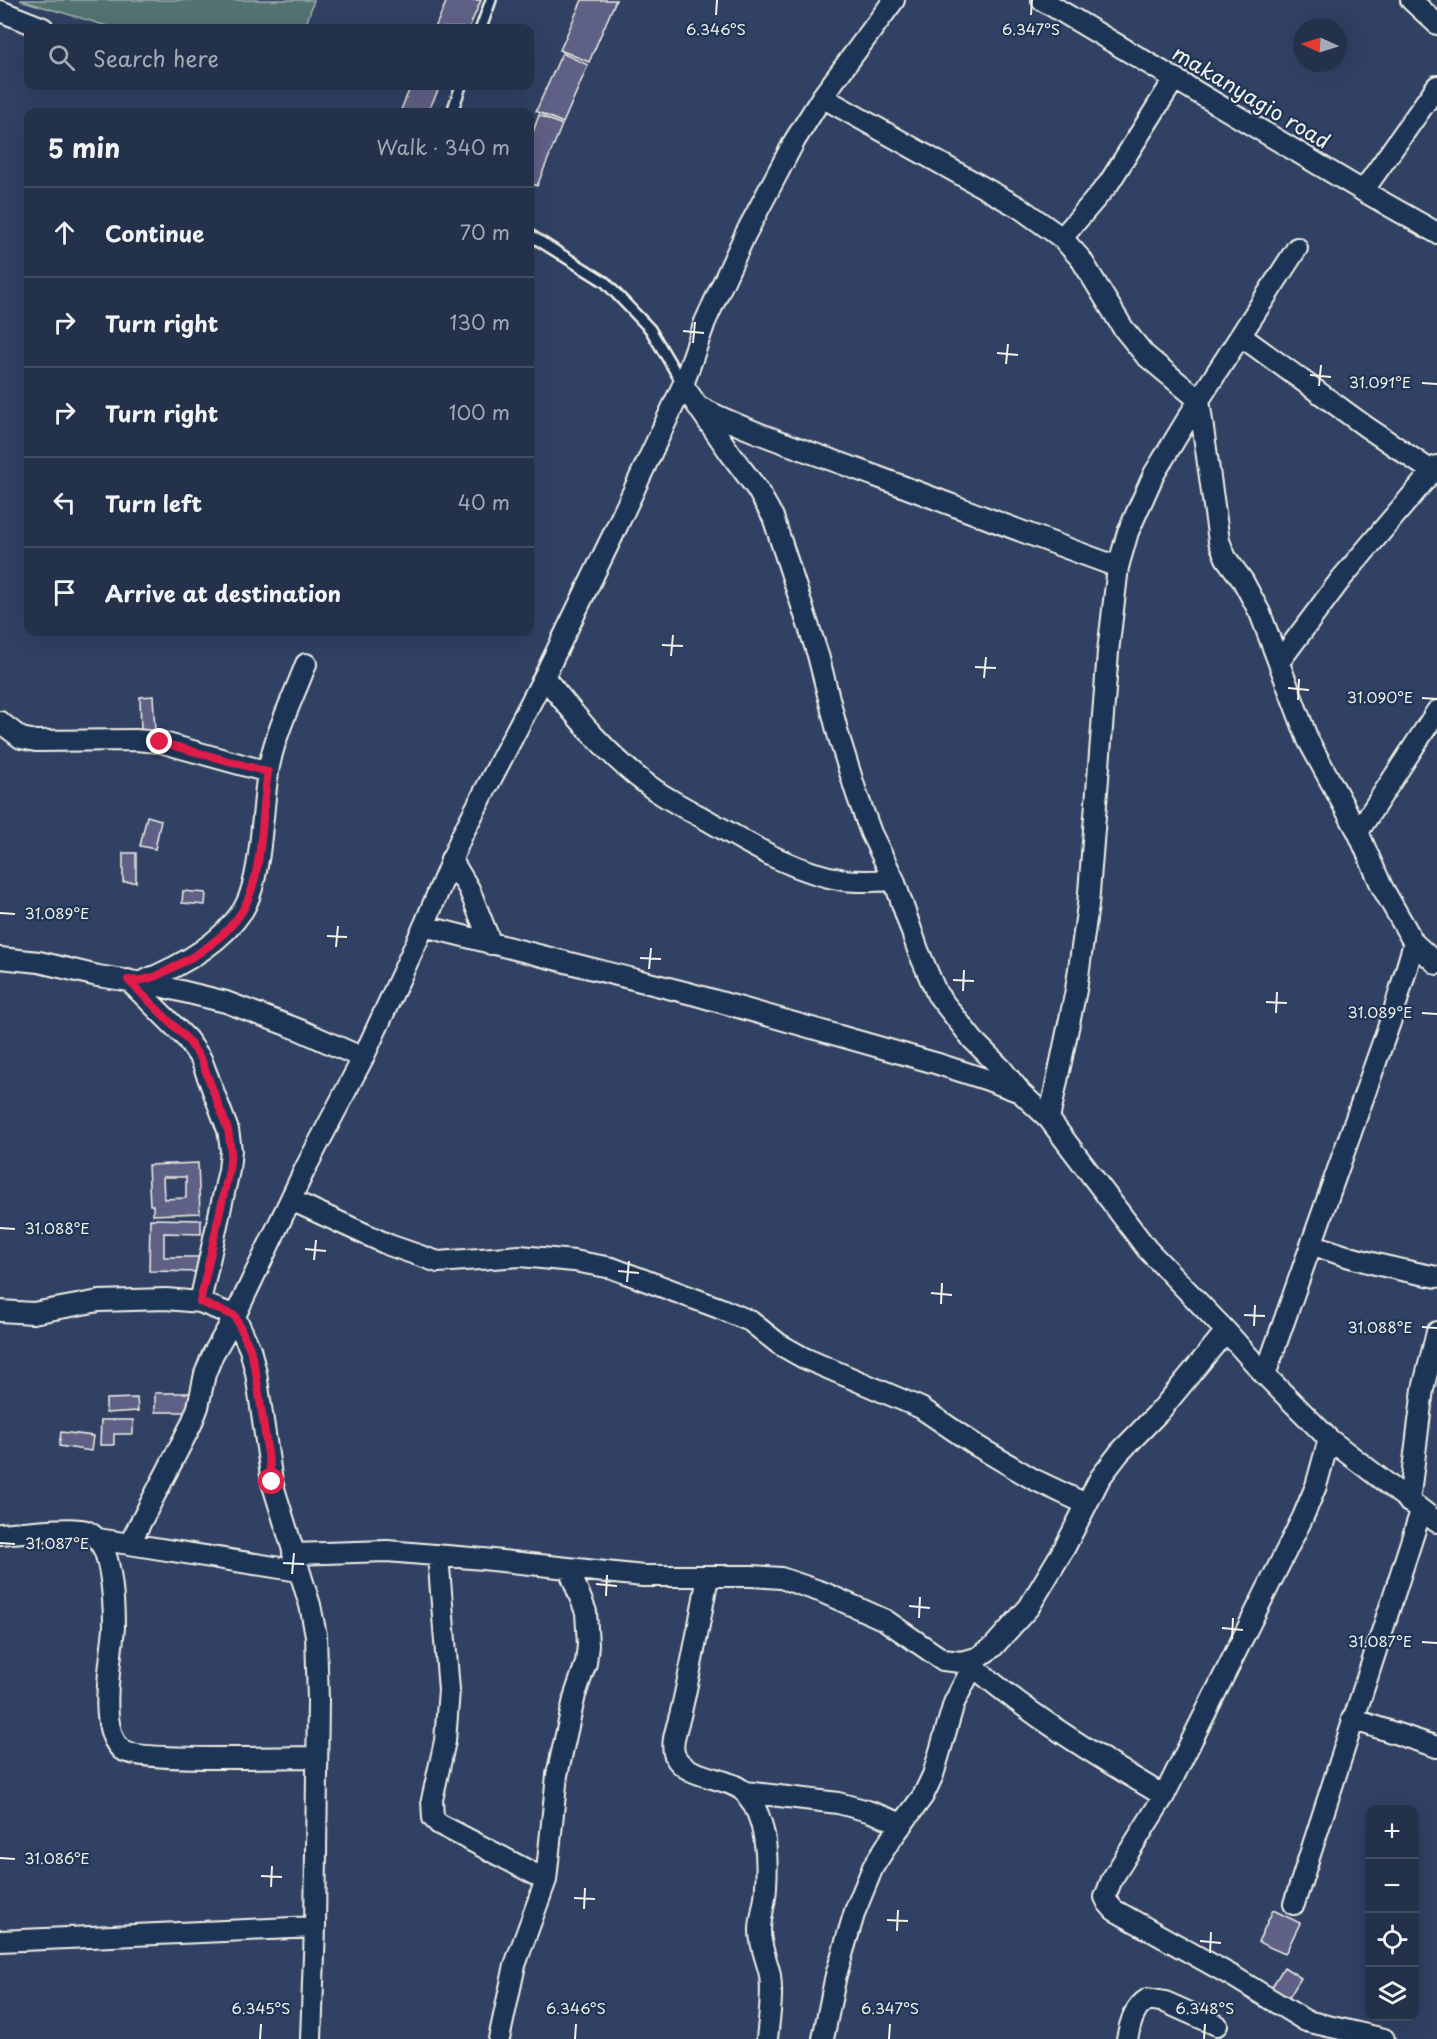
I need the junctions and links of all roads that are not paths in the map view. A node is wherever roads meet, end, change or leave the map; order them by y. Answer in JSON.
{"nodes":[{"id":1,"x":491,"y":0,"type":"edge"},
{"id":2,"x":894,"y":0,"type":"edge"},
{"id":3,"x":1042,"y":0,"type":"edge"},
{"id":4,"x":1411,"y":0,"type":"edge"},
{"id":5,"x":0,"y":11,"type":"edge"},
{"id":6,"x":33,"y":24,"type":"edge"},
{"id":7,"x":482,"y":24,"type":"edge"},
{"id":8,"x":1437,"y":24,"type":"edge"},
{"id":9,"x":1174,"y":78,"type":"junction"},
{"id":10,"x":1437,"y":86,"type":"edge"},
{"id":11,"x":460,"y":90,"type":"edge"},
{"id":12,"x":822,"y":97,"type":"junction"},
{"id":13,"x":454,"y":106,"type":"dead end"},
{"id":14,"x":1363,"y":191,"type":"junction"},
{"id":15,"x":1437,"y":233,"type":"edge"},
{"id":16,"x":534,"y":238,"type":"edge"},
{"id":17,"x":1062,"y":238,"type":"junction"},
{"id":18,"x":1297,"y":248,"type":"dead end"},
{"id":19,"x":1241,"y":336,"type":"junction"},
{"id":20,"x":683,"y":385,"type":"junction"},
{"id":21,"x":1199,"y":400,"type":"junction"},
{"id":22,"x":697,"y":406,"type":"junction"},
{"id":23,"x":1435,"y":469,"type":"edge"},
{"id":24,"x":1118,"y":567,"type":"junction"},
{"id":25,"x":1279,"y":662,"type":"junction"},
{"id":26,"x":306,"y":664,"type":"dead end"},
{"id":27,"x":544,"y":677,"type":"junction"},
{"id":28,"x":1437,"y":711,"type":"edge"},
{"id":29,"x":0,"y":722,"type":"edge"},
{"id":30,"x":268,"y":772,"type":"junction"},
{"id":31,"x":1358,"y":832,"type":"junction"},
{"id":32,"x":451,"y":859,"type":"junction"},
{"id":33,"x":894,"y":880,"type":"junction"},
{"id":34,"x":424,"y":926,"type":"junction"},
{"id":35,"x":1414,"y":943,"type":"junction"},
{"id":36,"x":491,"y":944,"type":"junction"},
{"id":37,"x":0,"y":958,"type":"edge"},
{"id":38,"x":1437,"y":964,"type":"edge"},
{"id":39,"x":134,"y":981,"type":"junction"},
{"id":40,"x":363,"y":1059,"type":"junction"},
{"id":41,"x":1020,"y":1092,"type":"junction"},
{"id":42,"x":1049,"y":1119,"type":"junction"},
{"id":43,"x":291,"y":1200,"type":"junction"},
{"id":44,"x":1312,"y":1244,"type":"junction"},
{"id":45,"x":1437,"y":1276,"type":"edge"},
{"id":46,"x":200,"y":1302,"type":"junction"},
{"id":47,"x":0,"y":1311,"type":"edge"},
{"id":48,"x":235,"y":1316,"type":"junction"},
{"id":49,"x":1226,"y":1331,"type":"junction"},
{"id":50,"x":1437,"y":1332,"type":"edge"},
{"id":51,"x":1265,"y":1375,"type":"junction"},
{"id":52,"x":1329,"y":1439,"type":"junction"},
{"id":53,"x":1086,"y":1504,"type":"junction"},
{"id":54,"x":1422,"y":1511,"type":"edge"},
{"id":55,"x":0,"y":1534,"type":"edge"},
{"id":56,"x":98,"y":1539,"type":"junction"},
{"id":57,"x":130,"y":1543,"type":"junction"},
{"id":58,"x":438,"y":1555,"type":"junction"},
{"id":59,"x":296,"y":1562,"type":"junction"},
{"id":60,"x":569,"y":1569,"type":"junction"},
{"id":61,"x":708,"y":1577,"type":"junction"},
{"id":62,"x":975,"y":1662,"type":"junction"},
{"id":63,"x":1352,"y":1719,"type":"junction"},
{"id":64,"x":1437,"y":1747,"type":"edge"},
{"id":65,"x":316,"y":1757,"type":"junction"},
{"id":66,"x":745,"y":1792,"type":"junction"},
{"id":67,"x":1164,"y":1796,"type":"junction"},
{"id":68,"x":903,"y":1824,"type":"junction"},
{"id":69,"x":546,"y":1880,"type":"junction"},
{"id":70,"x":1294,"y":1904,"type":"dead end"},
{"id":71,"x":315,"y":1928,"type":"junction"},
{"id":72,"x":0,"y":1941,"type":"edge"},
{"id":73,"x":1217,"y":2025,"type":"dead end"},
{"id":74,"x":311,"y":2039,"type":"edge"},
{"id":75,"x":499,"y":2039,"type":"edge"},
{"id":76,"x":766,"y":2039,"type":"edge"},
{"id":77,"x":823,"y":2039,"type":"edge"},
{"id":78,"x":1127,"y":2039,"type":"edge"},
{"id":79,"x":1384,"y":2039,"type":"edge"}],
"edges":[{"from":1,"to":7,"type":"lane"},
{"from":2,"to":12,"type":"street"},
{"from":3,"to":9,"type":"street","name":"makanyagio road"},
{"from":4,"to":8,"type":"street"},
{"from":5,"to":6,"type":"street"},
{"from":9,"to":14,"type":"street","name":"makanyagio road"},
{"from":9,"to":17,"type":"street"},
{"from":10,"to":14,"type":"street"},
{"from":11,"to":13,"type":"lane"},
{"from":12,"to":17,"type":"street"},
{"from":12,"to":20,"type":"street"},
{"from":14,"to":15,"type":"street","name":"makanyagio road"},
{"from":16,"to":20,"type":"lane"},
{"from":17,"to":21,"type":"street"},
{"from":18,"to":19,"type":"street"},
{"from":19,"to":21,"type":"street"},
{"from":19,"to":23,"type":"street"},
{"from":20,"to":22,"type":"street"},
{"from":20,"to":27,"type":"street"},
{"from":21,"to":24,"type":"street"},
{"from":21,"to":25,"type":"street"},
{"from":22,"to":24,"type":"street"},
{"from":22,"to":33,"type":"street"},
{"from":23,"to":25,"type":"street"},
{"from":24,"to":42,"type":"street"},
{"from":25,"to":31,"type":"street"},
{"from":26,"to":30,"type":"street"},
{"from":27,"to":32,"type":"street"},
{"from":27,"to":33,"type":"street"},
{"from":28,"to":31,"type":"street"},
{"from":29,"to":30,"type":"street"},
{"from":30,"to":39,"type":"street"},
{"from":31,"to":35,"type":"street"},
{"from":32,"to":34,"type":"street"},
{"from":32,"to":36,"type":"street"},
{"from":33,"to":41,"type":"street"},
{"from":34,"to":36,"type":"street"},
{"from":34,"to":40,"type":"street"},
{"from":35,"to":38,"type":"street"},
{"from":35,"to":44,"type":"street"},
{"from":36,"to":41,"type":"street"},
{"from":37,"to":39,"type":"street"},
{"from":39,"to":40,"type":"street"},
{"from":39,"to":46,"type":"street"},
{"from":40,"to":43,"type":"street"},
{"from":41,"to":42,"type":"street"},
{"from":42,"to":49,"type":"street"},
{"from":43,"to":48,"type":"street"},
{"from":43,"to":53,"type":"street"},
{"from":44,"to":45,"type":"street"},
{"from":44,"to":51,"type":"street"},
{"from":46,"to":47,"type":"street"},
{"from":46,"to":48,"type":"street"},
{"from":48,"to":57,"type":"street"},
{"from":48,"to":59,"type":"street"},
{"from":49,"to":51,"type":"street"},
{"from":49,"to":53,"type":"street"},
{"from":50,"to":54,"type":"street"},
{"from":51,"to":52,"type":"street"},
{"from":52,"to":54,"type":"street"},
{"from":52,"to":67,"type":"street"},
{"from":53,"to":62,"type":"street"},
{"from":54,"to":63,"type":"street"},
{"from":55,"to":56,"type":"street"},
{"from":56,"to":57,"type":"street"},
{"from":56,"to":65,"type":"street"},
{"from":57,"to":59,"type":"street"},
{"from":58,"to":59,"type":"street"},
{"from":58,"to":60,"type":"street"},
{"from":58,"to":69,"type":"street"},
{"from":59,"to":65,"type":"street"},
{"from":60,"to":61,"type":"street"},
{"from":60,"to":69,"type":"street"},
{"from":61,"to":62,"type":"street"},
{"from":61,"to":66,"type":"street"},
{"from":62,"to":67,"type":"street"},
{"from":62,"to":68,"type":"street"},
{"from":63,"to":64,"type":"street"},
{"from":63,"to":70,"type":"street"},
{"from":65,"to":71,"type":"street"},
{"from":66,"to":68,"type":"street"},
{"from":66,"to":76,"type":"street"},
{"from":67,"to":79,"type":"street"},
{"from":68,"to":77,"type":"street"},
{"from":69,"to":75,"type":"street"},
{"from":71,"to":72,"type":"street"},
{"from":71,"to":74,"type":"street"},
{"from":73,"to":78,"type":"street"}]}
